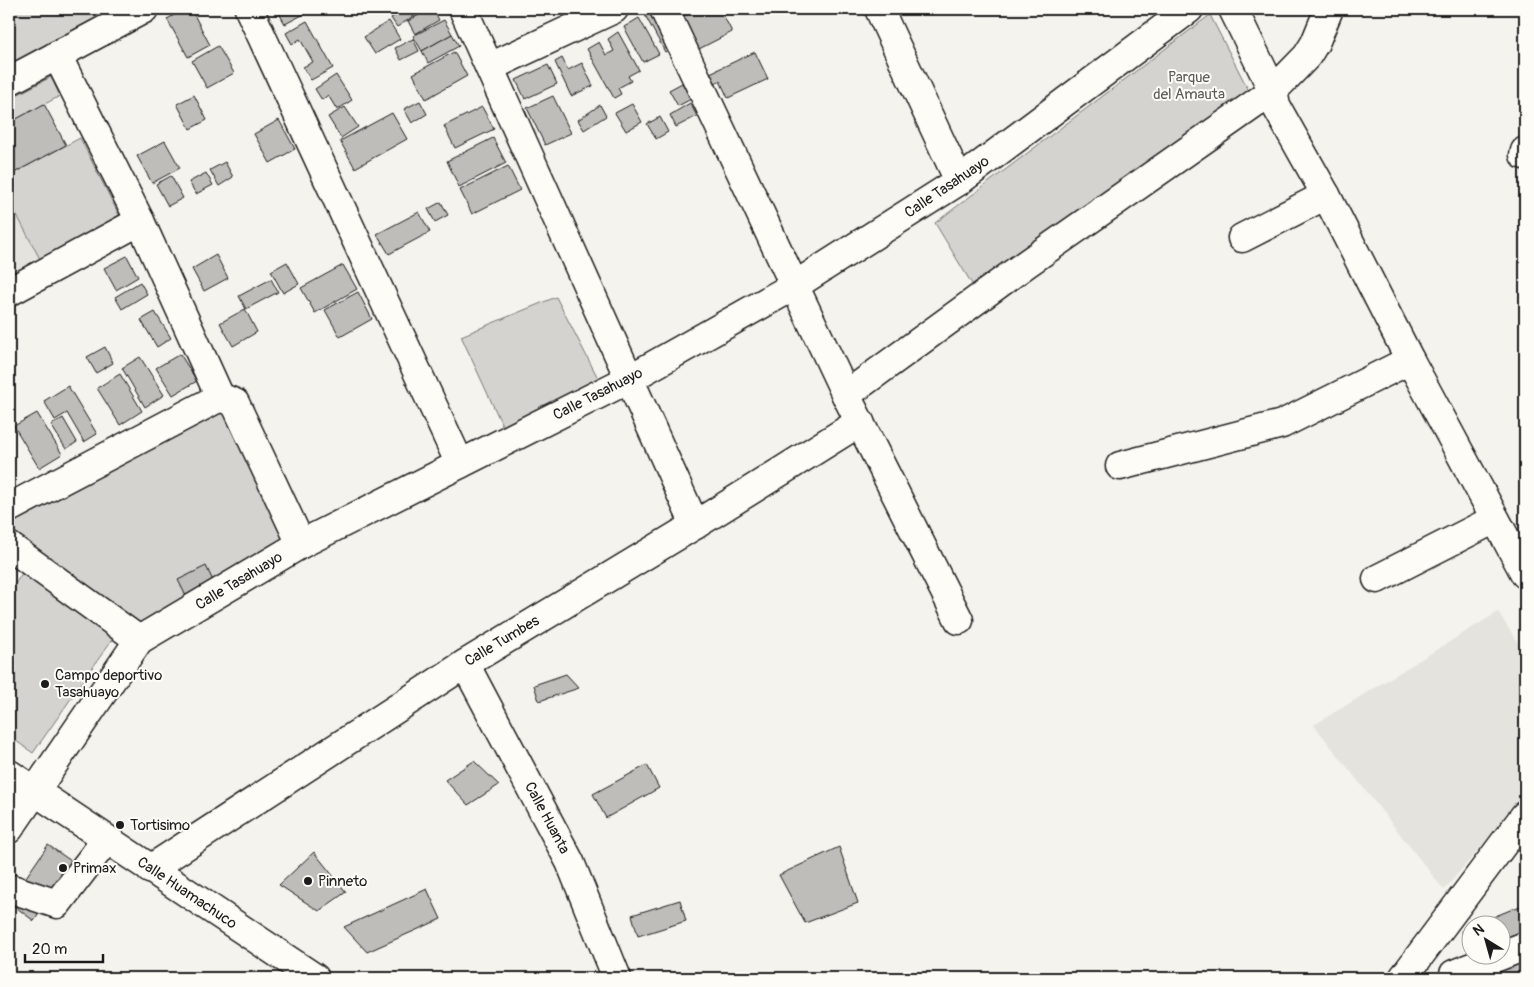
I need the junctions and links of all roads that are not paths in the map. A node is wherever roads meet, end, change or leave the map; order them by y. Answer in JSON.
{"nodes":[{"id":1,"x":144,"y":9,"type":"edge"},
{"id":2,"x":249,"y":9,"type":"edge"},
{"id":3,"x":463,"y":9,"type":"edge"},
{"id":4,"x":614,"y":9,"type":"edge"},
{"id":5,"x":664,"y":9,"type":"edge"},
{"id":6,"x":879,"y":9,"type":"edge"},
{"id":7,"x":1189,"y":9,"type":"edge"},
{"id":8,"x":1233,"y":9,"type":"edge"},
{"id":9,"x":1329,"y":9,"type":"edge"},
{"id":10,"x":58,"y":55,"type":"junction"},
{"id":11,"x":490,"y":67,"type":"junction"},
{"id":12,"x":9,"y":81,"type":"edge"},
{"id":13,"x":1273,"y":91,"type":"junction"},
{"id":14,"x":959,"y":181,"type":"junction"},
{"id":15,"x":1326,"y":195,"type":"junction"},
{"id":16,"x":140,"y":221,"type":"junction"},
{"id":17,"x":1242,"y":238,"type":"dead end"},
{"id":18,"x":794,"y":286,"type":"junction"},
{"id":19,"x":9,"y":292,"type":"edge"},
{"id":20,"x":1410,"y":360,"type":"junction"},
{"id":21,"x":629,"y":379,"type":"junction"},
{"id":22,"x":846,"y":395,"type":"junction"},
{"id":23,"x":220,"y":397,"type":"junction"},
{"id":24,"x":860,"y":422,"type":"junction"},
{"id":25,"x":460,"y":464,"type":"junction"},
{"id":26,"x":1120,"y":466,"type":"dead end"},
{"id":27,"x":9,"y":508,"type":"edge"},
{"id":28,"x":1495,"y":519,"type":"junction"},
{"id":29,"x":695,"y":525,"type":"junction"},
{"id":30,"x":301,"y":544,"type":"junction"},
{"id":31,"x":9,"y":546,"type":"edge"},
{"id":32,"x":1525,"y":574,"type":"edge"},
{"id":33,"x":1377,"y":579,"type":"dead end"},
{"id":34,"x":958,"y":620,"type":"dead end"},
{"id":35,"x":139,"y":640,"type":"junction"},
{"id":36,"x":465,"y":664,"type":"junction"},
{"id":37,"x":9,"y":774,"type":"edge"},
{"id":38,"x":34,"y":792,"type":"junction"},
{"id":39,"x":1525,"y":815,"type":"edge"},
{"id":40,"x":9,"y":829,"type":"edge"},
{"id":41,"x":106,"y":840,"type":"junction"},
{"id":42,"x":150,"y":869,"type":"junction"},
{"id":43,"x":9,"y":888,"type":"edge"},
{"id":44,"x":1525,"y":946,"type":"edge"},
{"id":45,"x":308,"y":976,"type":"edge"},
{"id":46,"x":618,"y":978,"type":"edge"},
{"id":47,"x":1404,"y":978,"type":"edge"},
{"id":48,"x":1453,"y":978,"type":"edge"}],
"edges":[{"from":1,"to":10,"type":"street"},
{"from":2,"to":25,"type":"street"},
{"from":3,"to":11,"type":"street"},
{"from":4,"to":11,"type":"street"},
{"from":5,"to":18,"type":"street"},
{"from":6,"to":14,"type":"street"},
{"from":7,"to":14,"type":"street","name":"Calle Tasahuayo"},
{"from":8,"to":13,"type":"street"},
{"from":9,"to":13,"type":"street"},
{"from":10,"to":12,"type":"street"},
{"from":10,"to":16,"type":"street"},
{"from":11,"to":21,"type":"street"},
{"from":13,"to":15,"type":"street"},
{"from":13,"to":22,"type":"street"},
{"from":14,"to":18,"type":"street","name":"Calle Tasahuayo"},
{"from":15,"to":17,"type":"street"},
{"from":15,"to":20,"type":"street"},
{"from":16,"to":19,"type":"street"},
{"from":16,"to":23,"type":"street"},
{"from":18,"to":21,"type":"street","name":"Calle Tasahuayo"},
{"from":18,"to":22,"type":"street"},
{"from":20,"to":26,"type":"street"},
{"from":20,"to":28,"type":"street"},
{"from":21,"to":25,"type":"street","name":"Calle Tasahuayo"},
{"from":21,"to":29,"type":"street"},
{"from":22,"to":24,"type":"street"},
{"from":23,"to":27,"type":"street"},
{"from":23,"to":30,"type":"street"},
{"from":24,"to":29,"type":"street","name":"Calle Tumbes"},
{"from":24,"to":34,"type":"street"},
{"from":25,"to":30,"type":"street","name":"Calle Tasahuayo"},
{"from":28,"to":32,"type":"street"},
{"from":28,"to":33,"type":"street"},
{"from":29,"to":36,"type":"street","name":"Calle Tumbes"},
{"from":30,"to":35,"type":"street","name":"Calle Tasahuayo"},
{"from":31,"to":35,"type":"street"},
{"from":35,"to":38,"type":"street","name":"Calle Tasahuayo"},
{"from":36,"to":42,"type":"street","name":"Calle Tumbes"},
{"from":36,"to":46,"type":"street","name":"Calle Huanta"},
{"from":37,"to":38,"type":"street","name":"Calle Huamachuco"},
{"from":38,"to":40,"type":"street","name":"Calle Tasahuayo"},
{"from":38,"to":41,"type":"street","name":"Calle Huamachuco"},
{"from":39,"to":47,"type":"street"},
{"from":41,"to":42,"type":"street","name":"Calle Huamachuco"},
{"from":41,"to":43,"type":"street"},
{"from":42,"to":45,"type":"street","name":"Calle Huamachuco"},
{"from":44,"to":48,"type":"street"}]}
